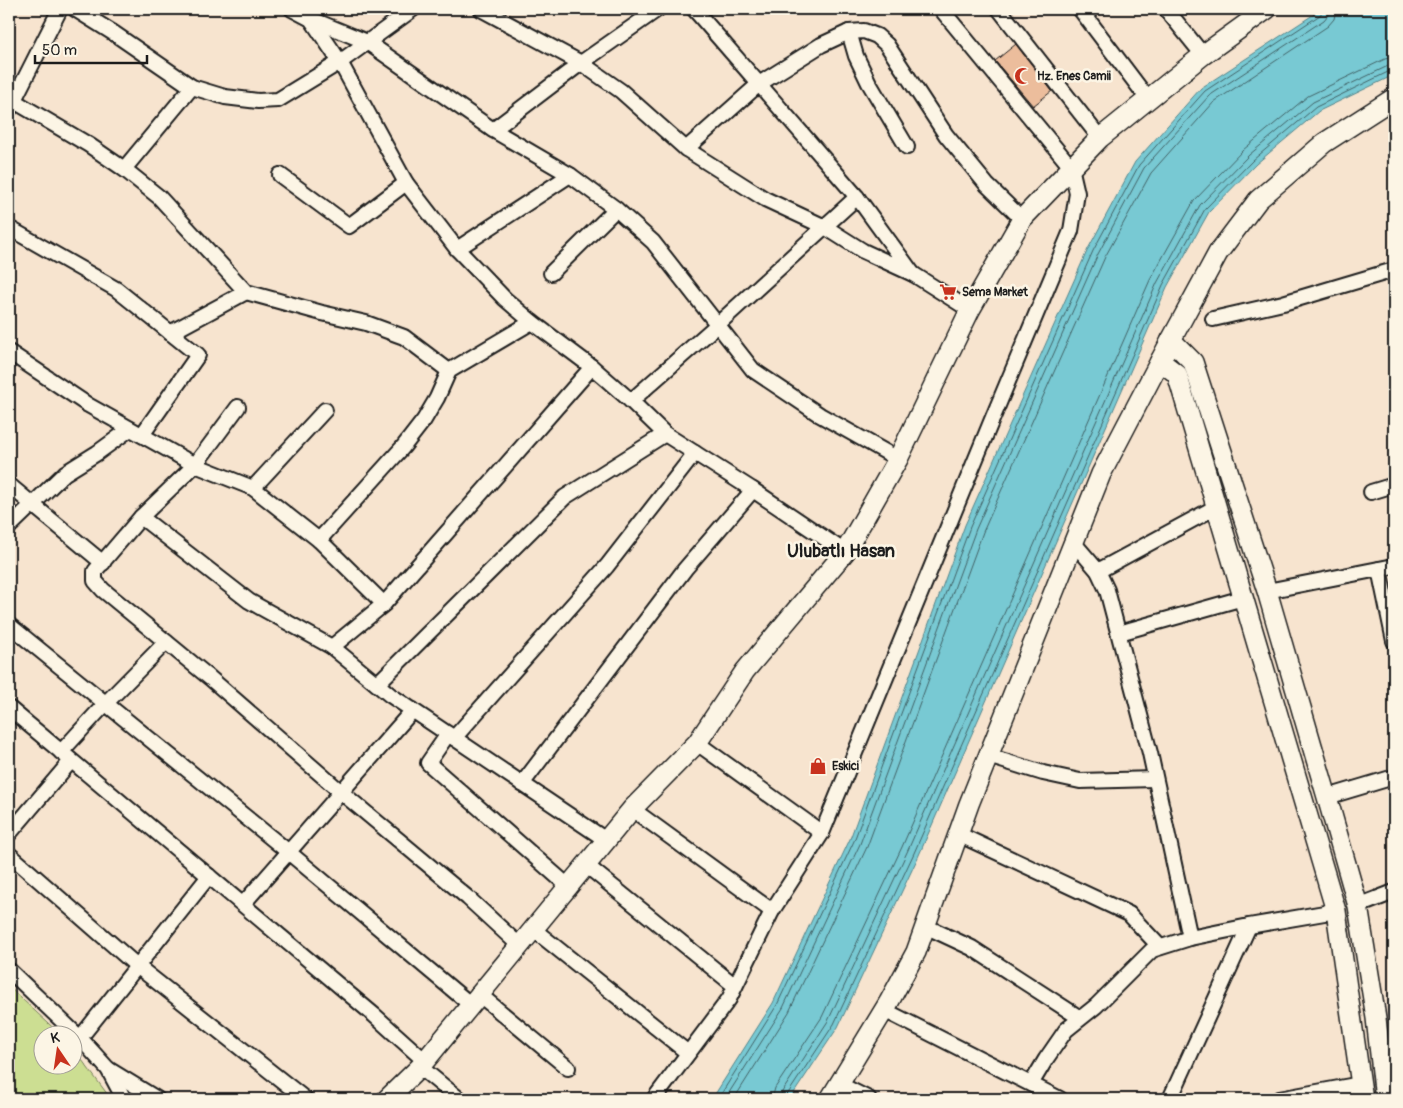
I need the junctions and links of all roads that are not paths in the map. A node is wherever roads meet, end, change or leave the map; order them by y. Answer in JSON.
{"nodes":[{"id":1,"x":60,"y":9,"type":"edge"},
{"id":2,"x":75,"y":9,"type":"edge"},
{"id":3,"x":292,"y":9,"type":"edge"},
{"id":4,"x":413,"y":9,"type":"edge"},
{"id":5,"x":481,"y":9,"type":"edge"},
{"id":6,"x":658,"y":9,"type":"edge"},
{"id":7,"x":694,"y":9,"type":"edge"},
{"id":8,"x":942,"y":9,"type":"edge"},
{"id":9,"x":999,"y":9,"type":"edge"},
{"id":10,"x":1080,"y":9,"type":"edge"},
{"id":11,"x":1166,"y":9,"type":"edge"},
{"id":12,"x":1258,"y":11,"type":"edge"},
{"id":13,"x":311,"y":19,"type":"junction"},
{"id":14,"x":849,"y":32,"type":"junction"},
{"id":15,"x":367,"y":42,"type":"junction"},
{"id":16,"x":1203,"y":55,"type":"junction"},
{"id":17,"x":340,"y":62,"type":"junction"},
{"id":18,"x":580,"y":63,"type":"junction"},
{"id":19,"x":759,"y":84,"type":"junction"},
{"id":20,"x":192,"y":87,"type":"junction"},
{"id":21,"x":1394,"y":98,"type":"edge"},
{"id":22,"x":1148,"y":99,"type":"junction"},
{"id":23,"x":10,"y":103,"type":"edge"},
{"id":24,"x":493,"y":130,"type":"junction"},
{"id":25,"x":1100,"y":138,"type":"junction"},
{"id":26,"x":907,"y":147,"type":"dead end"},
{"id":27,"x":686,"y":149,"type":"junction"},
{"id":28,"x":1071,"y":167,"type":"junction"},
{"id":29,"x":124,"y":169,"type":"junction"},
{"id":30,"x":280,"y":175,"type":"dead end"},
{"id":31,"x":570,"y":175,"type":"junction"},
{"id":32,"x":406,"y":183,"type":"junction"},
{"id":33,"x":857,"y":198,"type":"junction"},
{"id":34,"x":616,"y":209,"type":"junction"},
{"id":35,"x":1022,"y":219,"type":"junction"},
{"id":36,"x":825,"y":227,"type":"junction"},
{"id":37,"x":9,"y":228,"type":"edge"},
{"id":38,"x":457,"y":249,"type":"junction"},
{"id":39,"x":1394,"y":270,"type":"edge"},
{"id":40,"x":551,"y":272,"type":"dead end"},
{"id":41,"x":913,"y":274,"type":"junction"},
{"id":42,"x":246,"y":292,"type":"junction"},
{"id":43,"x":970,"y":310,"type":"junction"},
{"id":44,"x":1213,"y":319,"type":"dead end"},
{"id":45,"x":532,"y":322,"type":"junction"},
{"id":46,"x":717,"y":326,"type":"junction"},
{"id":47,"x":170,"y":333,"type":"junction"},
{"id":48,"x":1171,"y":340,"type":"junction"},
{"id":49,"x":9,"y":352,"type":"edge"},
{"id":50,"x":1160,"y":362,"type":"junction"},
{"id":51,"x":592,"y":367,"type":"junction"},
{"id":52,"x":449,"y":372,"type":"junction"},
{"id":53,"x":630,"y":401,"type":"junction"},
{"id":54,"x":238,"y":407,"type":"dead end"},
{"id":55,"x":325,"y":410,"type":"dead end"},
{"id":56,"x":136,"y":432,"type":"junction"},
{"id":57,"x":665,"y":434,"type":"junction"},
{"id":58,"x":695,"y":452,"type":"junction"},
{"id":59,"x":898,"y":459,"type":"junction"},
{"id":60,"x":195,"y":465,"type":"junction"},
{"id":61,"x":9,"y":485,"type":"edge"},
{"id":62,"x":1394,"y":485,"type":"edge"},
{"id":63,"x":253,"y":488,"type":"junction"},
{"id":64,"x":753,"y":490,"type":"junction"},
{"id":65,"x":1371,"y":492,"type":"dead end"},
{"id":66,"x":33,"y":504,"type":"junction"},
{"id":67,"x":1216,"y":507,"type":"junction"},
{"id":68,"x":141,"y":517,"type":"junction"},
{"id":69,"x":9,"y":527,"type":"edge"},
{"id":70,"x":319,"y":540,"type":"junction"},
{"id":71,"x":1074,"y":543,"type":"junction"},
{"id":72,"x":845,"y":552,"type":"junction"},
{"id":73,"x":103,"y":563,"type":"junction"},
{"id":74,"x":1394,"y":566,"type":"edge"},
{"id":75,"x":1379,"y":570,"type":"junction"},
{"id":76,"x":1098,"y":571,"type":"junction"},
{"id":77,"x":1267,"y":591,"type":"junction"},
{"id":78,"x":1242,"y":598,"type":"junction"},
{"id":79,"x":384,"y":604,"type":"junction"},
{"id":80,"x":9,"y":625,"type":"edge"},
{"id":81,"x":1119,"y":633,"type":"junction"},
{"id":82,"x":1394,"y":641,"type":"edge"},
{"id":83,"x":166,"y":642,"type":"junction"},
{"id":84,"x":332,"y":647,"type":"junction"},
{"id":85,"x":377,"y":684,"type":"junction"},
{"id":86,"x":106,"y":703,"type":"junction"},
{"id":87,"x":9,"y":708,"type":"edge"},
{"id":88,"x":413,"y":710,"type":"junction"},
{"id":89,"x":451,"y":736,"type":"junction"},
{"id":90,"x":697,"y":743,"type":"junction"},
{"id":91,"x":66,"y":756,"type":"junction"},
{"id":92,"x":988,"y":756,"type":"junction"},
{"id":93,"x":1394,"y":776,"type":"edge"},
{"id":94,"x":1155,"y":779,"type":"junction"},
{"id":95,"x":522,"y":784,"type":"junction"},
{"id":96,"x":342,"y":792,"type":"junction"},
{"id":97,"x":1327,"y":797,"type":"junction"},
{"id":98,"x":632,"y":809,"type":"junction"},
{"id":99,"x":822,"y":833,"type":"junction"},
{"id":100,"x":9,"y":834,"type":"edge"},
{"id":101,"x":958,"y":834,"type":"junction"},
{"id":102,"x":606,"y":840,"type":"junction"},
{"id":103,"x":288,"y":852,"type":"junction"},
{"id":104,"x":9,"y":854,"type":"edge"},
{"id":105,"x":586,"y":865,"type":"junction"},
{"id":106,"x":209,"y":876,"type":"junction"},
{"id":107,"x":568,"y":886,"type":"junction"},
{"id":108,"x":1394,"y":892,"type":"edge"},
{"id":109,"x":242,"y":904,"type":"junction"},
{"id":110,"x":1358,"y":906,"type":"junction"},
{"id":111,"x":772,"y":911,"type":"junction"},
{"id":112,"x":1336,"y":912,"type":"junction"},
{"id":113,"x":925,"y":926,"type":"junction"},
{"id":114,"x":1249,"y":926,"type":"junction"},
{"id":115,"x":534,"y":929,"type":"junction"},
{"id":116,"x":1190,"y":938,"type":"junction"},
{"id":117,"x":520,"y":946,"type":"junction"},
{"id":118,"x":1160,"y":947,"type":"junction"},
{"id":119,"x":137,"y":966,"type":"junction"},
{"id":120,"x":9,"y":970,"type":"edge"},
{"id":121,"x":735,"y":986,"type":"junction"},
{"id":122,"x":475,"y":1000,"type":"junction"},
{"id":123,"x":884,"y":1010,"type":"junction"},
{"id":124,"x":1080,"y":1018,"type":"junction"},
{"id":125,"x":67,"y":1026,"type":"edge"},
{"id":126,"x":82,"y":1035,"type":"edge"},
{"id":127,"x":82,"y":1040,"type":"edge"},
{"id":128,"x":688,"y":1053,"type":"junction"},
{"id":129,"x":423,"y":1064,"type":"junction"},
{"id":130,"x":568,"y":1068,"type":"dead end"},
{"id":131,"x":108,"y":1069,"type":"junction"},
{"id":132,"x":1031,"y":1084,"type":"junction"},
{"id":133,"x":1387,"y":1086,"type":"edge"},
{"id":134,"x":835,"y":1092,"type":"edge"},
{"id":135,"x":1362,"y":1092,"type":"edge"},
{"id":136,"x":124,"y":1099,"type":"edge"},
{"id":137,"x":157,"y":1099,"type":"edge"},
{"id":138,"x":305,"y":1099,"type":"edge"},
{"id":139,"x":387,"y":1099,"type":"edge"},
{"id":140,"x":459,"y":1099,"type":"edge"},
{"id":141,"x":654,"y":1099,"type":"edge"},
{"id":142,"x":869,"y":1099,"type":"edge"},
{"id":143,"x":1060,"y":1099,"type":"edge"},
{"id":144,"x":1170,"y":1099,"type":"edge"},
{"id":145,"x":1279,"y":1099,"type":"edge"}],
"edges":[{"from":1,"to":23,"type":"street"},
{"from":2,"to":20,"type":"street"},
{"from":3,"to":13,"type":"street"},
{"from":4,"to":15,"type":"street"},
{"from":5,"to":18,"type":"street"},
{"from":6,"to":18,"type":"street"},
{"from":7,"to":19,"type":"street"},
{"from":8,"to":28,"type":"street"},
{"from":9,"to":25,"type":"street"},
{"from":10,"to":22,"type":"street"},
{"from":11,"to":16,"type":"street"},
{"from":12,"to":16,"type":"main road"},
{"from":13,"to":15,"type":"street"},
{"from":13,"to":17,"type":"street"},
{"from":14,"to":19,"type":"street"},
{"from":14,"to":26,"type":"street"},
{"from":14,"to":35,"type":"street"},
{"from":15,"to":17,"type":"street"},
{"from":15,"to":24,"type":"street"},
{"from":16,"to":22,"type":"main road"},
{"from":17,"to":20,"type":"street"},
{"from":17,"to":32,"type":"street"},
{"from":18,"to":24,"type":"street"},
{"from":18,"to":27,"type":"street"},
{"from":19,"to":27,"type":"street"},
{"from":19,"to":33,"type":"street"},
{"from":20,"to":29,"type":"street"},
{"from":21,"to":48,"type":"main road"},
{"from":22,"to":25,"type":"main road"},
{"from":23,"to":29,"type":"street"},
{"from":24,"to":31,"type":"street"},
{"from":25,"to":28,"type":"main road"},
{"from":27,"to":36,"type":"street"},
{"from":28,"to":35,"type":"main road"},
{"from":28,"to":99,"type":"street"},
{"from":29,"to":42,"type":"street"},
{"from":30,"to":32,"type":"street"},
{"from":31,"to":34,"type":"street"},
{"from":31,"to":38,"type":"street"},
{"from":32,"to":38,"type":"street"},
{"from":33,"to":36,"type":"street"},
{"from":33,"to":41,"type":"street"},
{"from":34,"to":40,"type":"street"},
{"from":34,"to":46,"type":"street"},
{"from":35,"to":43,"type":"main road"},
{"from":36,"to":41,"type":"street"},
{"from":36,"to":46,"type":"street"},
{"from":37,"to":47,"type":"street"},
{"from":38,"to":45,"type":"street"},
{"from":39,"to":44,"type":"street"},
{"from":41,"to":43,"type":"street"},
{"from":42,"to":47,"type":"street"},
{"from":42,"to":52,"type":"street"},
{"from":43,"to":59,"type":"main road"},
{"from":45,"to":51,"type":"street"},
{"from":45,"to":52,"type":"street"},
{"from":46,"to":53,"type":"street"},
{"from":46,"to":59,"type":"street"},
{"from":47,"to":56,"type":"street"},
{"from":48,"to":50,"type":"main road"},
{"from":48,"to":77,"type":"main road"},
{"from":49,"to":56,"type":"street"},
{"from":50,"to":67,"type":"main road"},
{"from":50,"to":71,"type":"main road"},
{"from":51,"to":53,"type":"street"},
{"from":51,"to":79,"type":"street"},
{"from":52,"to":70,"type":"street"},
{"from":53,"to":57,"type":"street"},
{"from":54,"to":60,"type":"street"},
{"from":55,"to":63,"type":"street"},
{"from":56,"to":60,"type":"street"},
{"from":56,"to":66,"type":"street"},
{"from":57,"to":58,"type":"street"},
{"from":57,"to":85,"type":"street"},
{"from":58,"to":64,"type":"street"},
{"from":58,"to":89,"type":"street"},
{"from":59,"to":72,"type":"main road"},
{"from":60,"to":63,"type":"street"},
{"from":60,"to":68,"type":"street"},
{"from":61,"to":66,"type":"street"},
{"from":62,"to":65,"type":"street"},
{"from":63,"to":70,"type":"street"},
{"from":64,"to":72,"type":"street"},
{"from":64,"to":95,"type":"street"},
{"from":66,"to":69,"type":"street"},
{"from":66,"to":73,"type":"street"},
{"from":67,"to":76,"type":"street"},
{"from":67,"to":78,"type":"main road"},
{"from":68,"to":73,"type":"street"},
{"from":68,"to":84,"type":"street"},
{"from":70,"to":79,"type":"street"},
{"from":71,"to":76,"type":"street"},
{"from":71,"to":92,"type":"main road"},
{"from":72,"to":90,"type":"main road"},
{"from":73,"to":83,"type":"street"},
{"from":74,"to":75,"type":"street"},
{"from":75,"to":77,"type":"street"},
{"from":75,"to":82,"type":"street"},
{"from":76,"to":81,"type":"street"},
{"from":77,"to":97,"type":"main road"},
{"from":78,"to":81,"type":"street"},
{"from":78,"to":112,"type":"main road"},
{"from":79,"to":84,"type":"street"},
{"from":80,"to":86,"type":"street"},
{"from":81,"to":94,"type":"street"},
{"from":83,"to":86,"type":"street"},
{"from":83,"to":96,"type":"street"},
{"from":84,"to":85,"type":"street"},
{"from":85,"to":88,"type":"street"},
{"from":86,"to":91,"type":"street"},
{"from":86,"to":103,"type":"street"},
{"from":87,"to":91,"type":"street"},
{"from":88,"to":89,"type":"street"},
{"from":88,"to":96,"type":"street"},
{"from":89,"to":95,"type":"street"},
{"from":89,"to":107,"type":"street"},
{"from":90,"to":98,"type":"main road"},
{"from":90,"to":99,"type":"street"},
{"from":91,"to":100,"type":"street"},
{"from":91,"to":106,"type":"street"},
{"from":92,"to":94,"type":"street"},
{"from":92,"to":101,"type":"main road"},
{"from":93,"to":97,"type":"street"},
{"from":94,"to":116,"type":"street"},
{"from":95,"to":102,"type":"street"},
{"from":96,"to":103,"type":"street"},
{"from":96,"to":117,"type":"street"},
{"from":97,"to":110,"type":"main road"},
{"from":98,"to":102,"type":"main road"},
{"from":98,"to":111,"type":"street"},
{"from":99,"to":111,"type":"street"},
{"from":101,"to":113,"type":"main road"},
{"from":101,"to":118,"type":"street"},
{"from":102,"to":105,"type":"main road"},
{"from":103,"to":109,"type":"street"},
{"from":103,"to":122,"type":"street"},
{"from":104,"to":119,"type":"street"},
{"from":105,"to":107,"type":"main road"},
{"from":105,"to":121,"type":"street"},
{"from":106,"to":109,"type":"street"},
{"from":106,"to":119,"type":"street"},
{"from":107,"to":115,"type":"main road"},
{"from":108,"to":110,"type":"street"},
{"from":109,"to":129,"type":"street"},
{"from":110,"to":133,"type":"main road"},
{"from":111,"to":121,"type":"street"},
{"from":112,"to":114,"type":"street"},
{"from":112,"to":135,"type":"main road"},
{"from":113,"to":123,"type":"main road"},
{"from":113,"to":124,"type":"street"},
{"from":114,"to":116,"type":"street"},
{"from":114,"to":144,"type":"street"},
{"from":115,"to":117,"type":"main road"},
{"from":115,"to":128,"type":"street"},
{"from":116,"to":118,"type":"street"},
{"from":117,"to":122,"type":"main road"},
{"from":118,"to":124,"type":"street"},
{"from":119,"to":126,"type":"street"},
{"from":119,"to":138,"type":"street"},
{"from":120,"to":125,"type":"street"},
{"from":121,"to":128,"type":"street"},
{"from":122,"to":129,"type":"main road"},
{"from":122,"to":130,"type":"street"},
{"from":123,"to":132,"type":"street"},
{"from":123,"to":134,"type":"main road"},
{"from":124,"to":132,"type":"street"},
{"from":127,"to":131,"type":"street"},
{"from":128,"to":141,"type":"street"},
{"from":129,"to":139,"type":"main road"},
{"from":129,"to":140,"type":"street"},
{"from":131,"to":136,"type":"street"},
{"from":131,"to":137,"type":"street"},
{"from":132,"to":143,"type":"street"},
{"from":134,"to":142,"type":"street"},
{"from":135,"to":145,"type":"street"}]}
